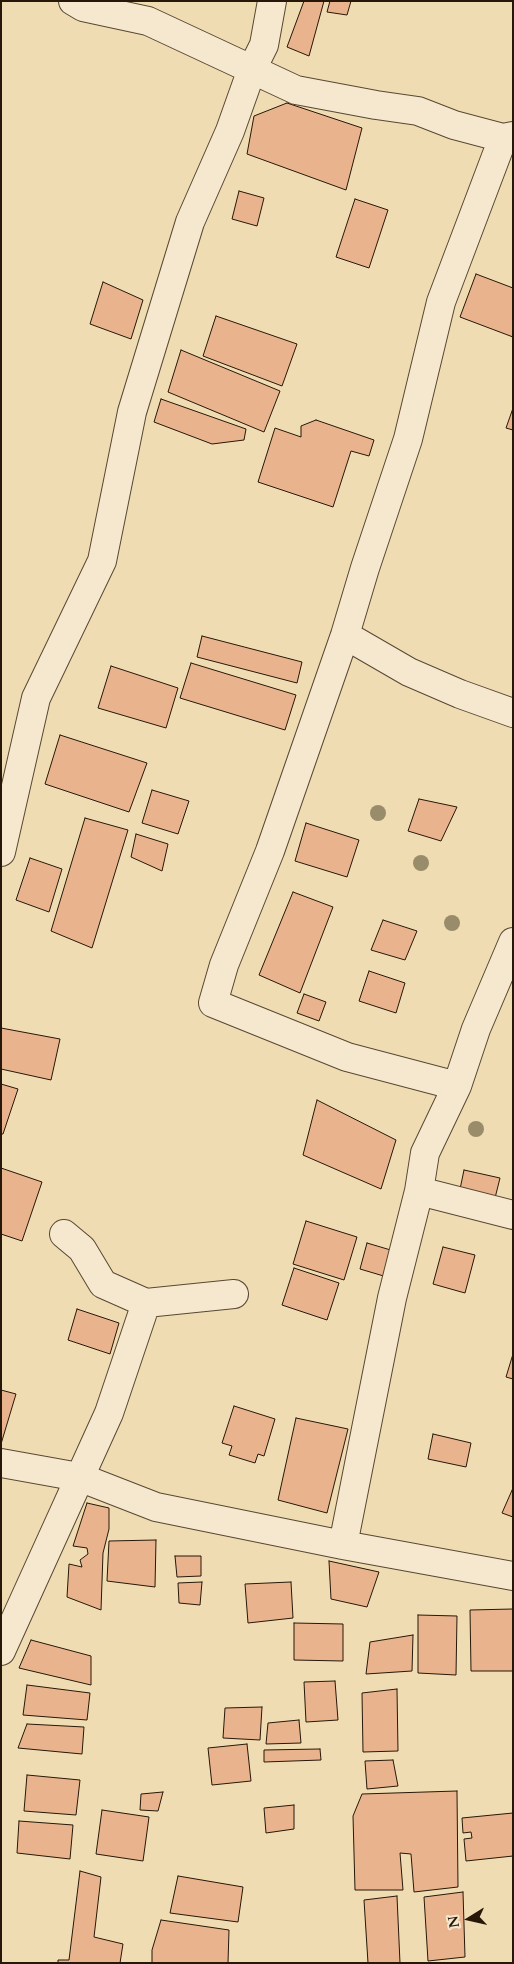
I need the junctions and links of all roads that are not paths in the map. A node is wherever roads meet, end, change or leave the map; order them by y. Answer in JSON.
{"nodes":[{"id":1,"x":73,"y":1,"type":"edge"},
{"id":2,"x":272,"y":1,"type":"edge"},
{"id":3,"x":252,"y":69,"type":"junction"},
{"id":4,"x":508,"y":137,"type":"edge"},
{"id":5,"x":345,"y":635,"type":"junction"},
{"id":6,"x":513,"y":713,"type":"edge"},
{"id":7,"x":1,"y":852,"type":"edge"},
{"id":8,"x":513,"y":942,"type":"edge"},
{"id":9,"x":457,"y":1086,"type":"junction"},
{"id":10,"x":419,"y":1192,"type":"junction"},
{"id":11,"x":513,"y":1215,"type":"edge"},
{"id":12,"x":64,"y":1234,"type":"dead end"},
{"id":13,"x":234,"y":1294,"type":"dead end"},
{"id":14,"x":146,"y":1302,"type":"junction"},
{"id":15,"x":1,"y":1463,"type":"edge"},
{"id":16,"x":79,"y":1477,"type":"junction"},
{"id":17,"x":343,"y":1544,"type":"junction"},
{"id":18,"x":513,"y":1576,"type":"edge"},
{"id":19,"x":1,"y":1651,"type":"edge"}],
"edges":[{"from":1,"to":3,"type":"street"},
{"from":2,"to":3,"type":"street"},
{"from":3,"to":4,"type":"street"},
{"from":3,"to":7,"type":"street"},
{"from":4,"to":5,"type":"street"},
{"from":5,"to":6,"type":"street"},
{"from":5,"to":9,"type":"street"},
{"from":8,"to":9,"type":"street"},
{"from":9,"to":10,"type":"street"},
{"from":10,"to":11,"type":"street"},
{"from":10,"to":17,"type":"street"},
{"from":12,"to":14,"type":"street"},
{"from":13,"to":14,"type":"street"},
{"from":14,"to":16,"type":"street"},
{"from":15,"to":16,"type":"street"},
{"from":16,"to":17,"type":"street"},
{"from":16,"to":19,"type":"street"},
{"from":17,"to":18,"type":"street"}]}
